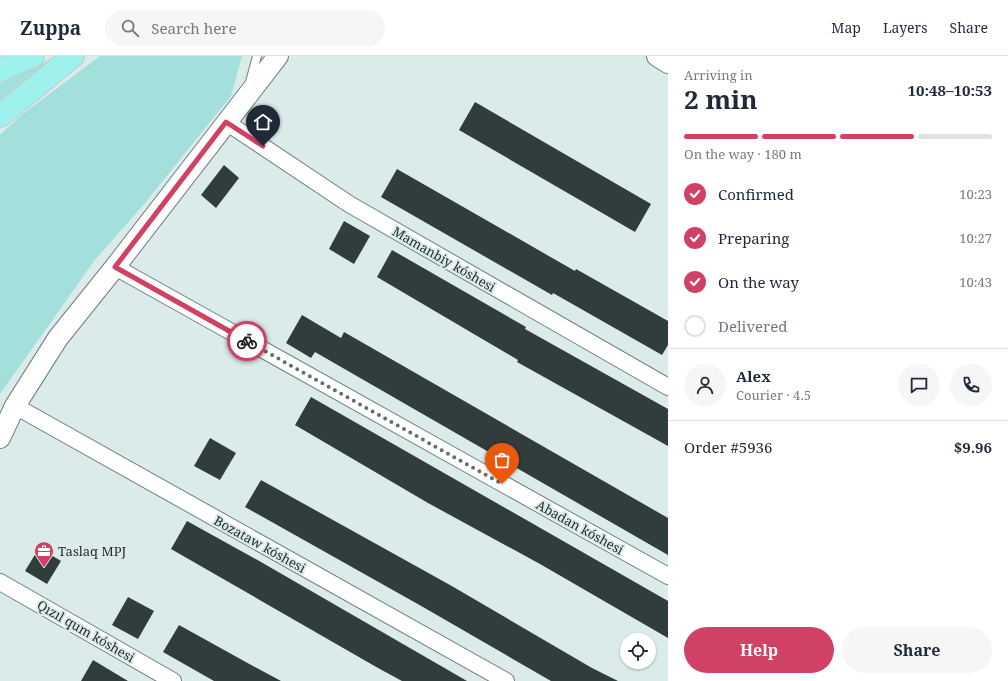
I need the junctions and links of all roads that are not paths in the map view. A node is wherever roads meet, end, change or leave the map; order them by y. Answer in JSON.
{"nodes":[{"id":1,"x":33,"y":56,"type":"edge"},
{"id":2,"x":73,"y":56,"type":"edge"},
{"id":3,"x":257,"y":56,"type":"edge"},
{"id":4,"x":278,"y":56,"type":"edge"},
{"id":5,"x":656,"y":56,"type":"edge"},
{"id":6,"x":668,"y":63,"type":"edge"},
{"id":7,"x":0,"y":70,"type":"edge"},
{"id":8,"x":247,"y":96,"type":"junction"},
{"id":9,"x":0,"y":116,"type":"edge"},
{"id":10,"x":226,"y":122,"type":"junction"},
{"id":11,"x":115,"y":267,"type":"junction"},
{"id":12,"x":668,"y":388,"type":"edge"},
{"id":13,"x":15,"y":406,"type":"junction"},
{"id":14,"x":0,"y":438,"type":"edge"},
{"id":15,"x":668,"y":576,"type":"edge"},
{"id":16,"x":0,"y":582,"type":"edge"},
{"id":17,"x":173,"y":681,"type":"edge"},
{"id":18,"x":506,"y":681,"type":"edge"}],
"edges":[{"from":1,"to":7,"type":"main road"},
{"from":2,"to":9,"type":"main road"},
{"from":3,"to":8,"type":"lane"},
{"from":4,"to":8,"type":"street"},
{"from":5,"to":6,"type":"street"},
{"from":8,"to":10,"type":"street"},
{"from":10,"to":11,"type":"street"},
{"from":10,"to":12,"type":"street","name":"Mamanbiy kóshesi"},
{"from":11,"to":13,"type":"street"},
{"from":11,"to":15,"type":"street","name":"Abadan kóshesi"},
{"from":13,"to":14,"type":"street"},
{"from":13,"to":18,"type":"street","name":"Bozataw kóshesi"},
{"from":16,"to":17,"type":"street","name":"Qızıl qum kóshesi"}]}
